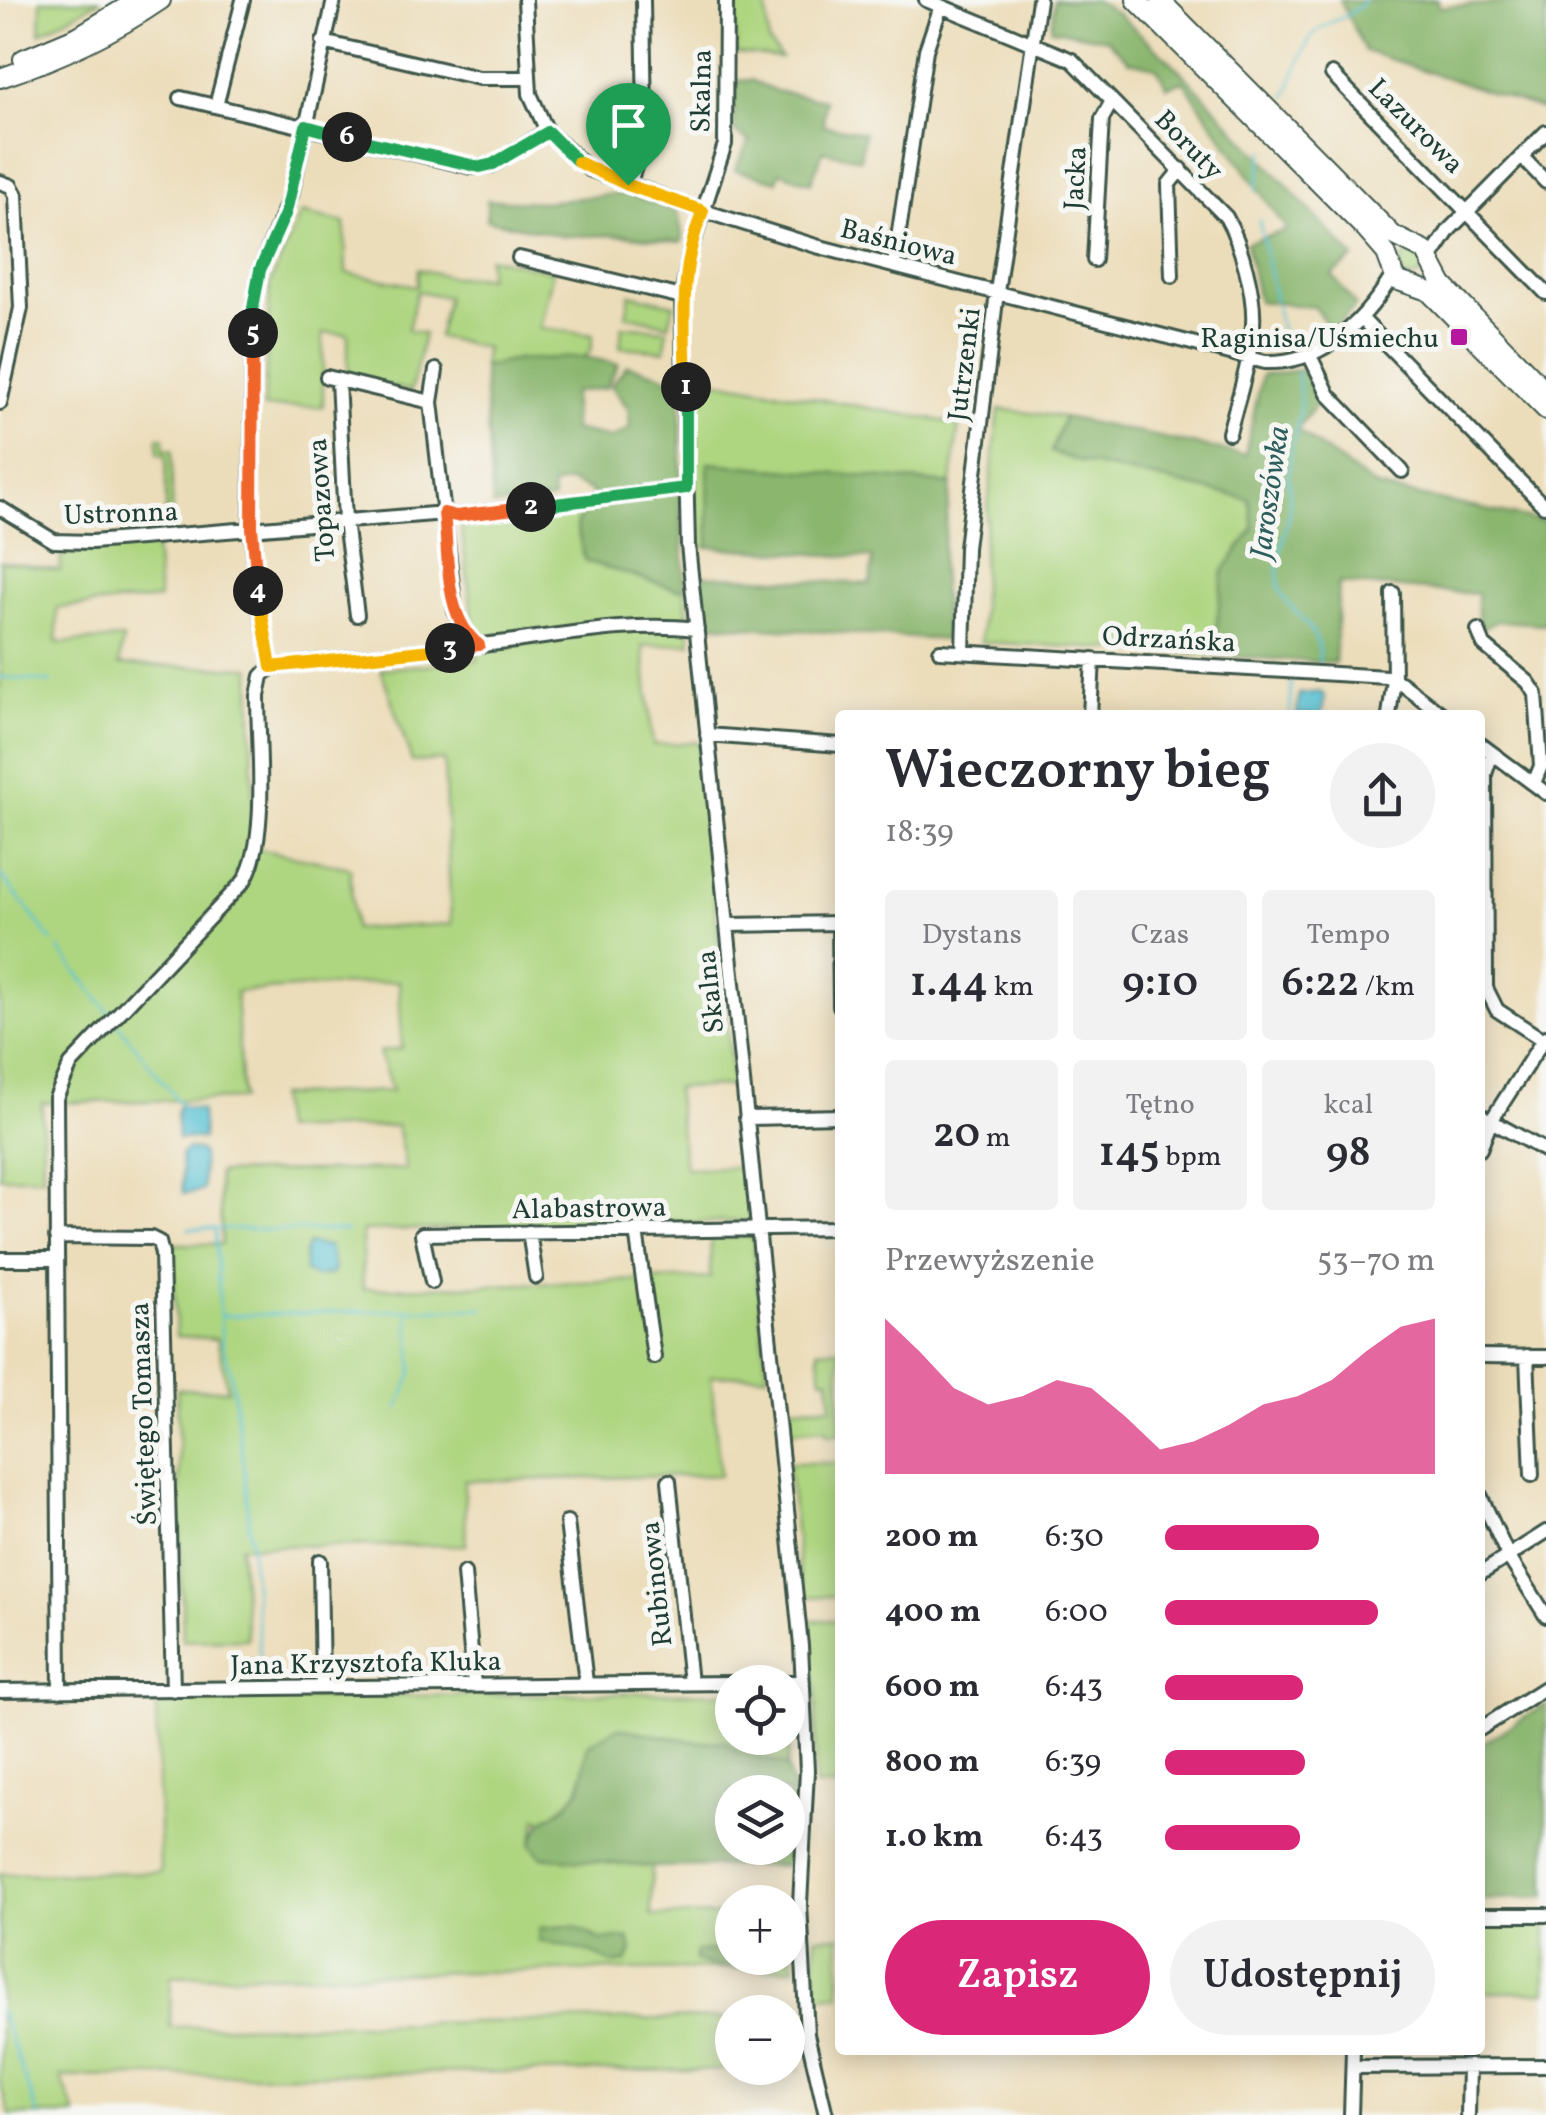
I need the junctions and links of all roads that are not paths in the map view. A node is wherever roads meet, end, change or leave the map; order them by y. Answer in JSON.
{"nodes":[{"id":1,"x":138,"y":0,"type":"edge"},
{"id":2,"x":161,"y":0,"type":"edge"},
{"id":3,"x":243,"y":0,"type":"edge"},
{"id":4,"x":334,"y":0,"type":"edge"},
{"id":5,"x":525,"y":0,"type":"edge"},
{"id":6,"x":643,"y":0,"type":"edge"},
{"id":7,"x":726,"y":0,"type":"edge"},
{"id":8,"x":926,"y":0,"type":"edge"},
{"id":9,"x":1037,"y":0,"type":"edge"},
{"id":10,"x":1136,"y":0,"type":"edge"},
{"id":11,"x":1160,"y":0,"type":"edge"},
{"id":12,"x":940,"y":6,"type":"junction"},
{"id":13,"x":324,"y":42,"type":"junction"},
{"id":14,"x":1032,"y":42,"type":"junction"},
{"id":15,"x":0,"y":66,"type":"edge"},
{"id":16,"x":1332,"y":74,"type":"dead end"},
{"id":17,"x":0,"y":78,"type":"edge"},
{"id":18,"x":527,"y":78,"type":"junction"},
{"id":19,"x":181,"y":98,"type":"dead end"},
{"id":20,"x":1112,"y":101,"type":"junction"},
{"id":21,"x":216,"y":106,"type":"junction"},
{"id":22,"x":306,"y":126,"type":"junction"},
{"id":23,"x":548,"y":132,"type":"junction"},
{"id":24,"x":1546,"y":132,"type":"edge"},
{"id":25,"x":1522,"y":157,"type":"junction"},
{"id":26,"x":1180,"y":168,"type":"junction"},
{"id":27,"x":0,"y":182,"type":"edge"},
{"id":28,"x":1546,"y":182,"type":"edge"},
{"id":29,"x":628,"y":185,"type":"junction"},
{"id":30,"x":703,"y":211,"type":"junction"},
{"id":31,"x":1468,"y":211,"type":"junction"},
{"id":32,"x":1424,"y":254,"type":"junction"},
{"id":33,"x":519,"y":258,"type":"dead end"},
{"id":34,"x":1094,"y":260,"type":"dead end"},
{"id":35,"x":894,"y":265,"type":"junction"},
{"id":36,"x":1172,"y":276,"type":"dead end"},
{"id":37,"x":1401,"y":278,"type":"junction"},
{"id":38,"x":997,"y":292,"type":"junction"},
{"id":39,"x":1546,"y":293,"type":"edge"},
{"id":40,"x":682,"y":297,"type":"junction"},
{"id":41,"x":1361,"y":318,"type":"junction"},
{"id":42,"x":1310,"y":356,"type":"junction"},
{"id":43,"x":1248,"y":360,"type":"junction"},
{"id":44,"x":436,"y":370,"type":"dead end"},
{"id":45,"x":1546,"y":390,"type":"edge"},
{"id":46,"x":431,"y":402,"type":"junction"},
{"id":47,"x":0,"y":403,"type":"edge"},
{"id":48,"x":1546,"y":410,"type":"edge"},
{"id":49,"x":1229,"y":434,"type":"dead end"},
{"id":50,"x":1402,"y":471,"type":"dead end"},
{"id":51,"x":686,"y":488,"type":"junction"},
{"id":52,"x":1544,"y":506,"type":"edge"},
{"id":53,"x":0,"y":508,"type":"edge"},
{"id":54,"x":444,"y":513,"type":"junction"},
{"id":55,"x":345,"y":520,"type":"junction"},
{"id":56,"x":252,"y":528,"type":"junction"},
{"id":57,"x":1393,"y":592,"type":"dead end"},
{"id":58,"x":357,"y":615,"type":"dead end"},
{"id":59,"x":697,"y":629,"type":"junction"},
{"id":60,"x":1478,"y":630,"type":"dead end"},
{"id":61,"x":479,"y":645,"type":"junction"},
{"id":62,"x":940,"y":650,"type":"dead end"},
{"id":63,"x":964,"y":652,"type":"junction"},
{"id":64,"x":1093,"y":659,"type":"junction"},
{"id":65,"x":271,"y":667,"type":"junction"},
{"id":66,"x":1394,"y":680,"type":"junction"},
{"id":67,"x":1090,"y":710,"type":"edge"},
{"id":68,"x":1389,"y":710,"type":"edge"},
{"id":69,"x":1436,"y":710,"type":"edge"},
{"id":70,"x":707,"y":735,"type":"junction"},
{"id":71,"x":835,"y":745,"type":"edge"},
{"id":72,"x":1486,"y":748,"type":"edge"},
{"id":73,"x":1534,"y":784,"type":"junction"},
{"id":74,"x":1546,"y":792,"type":"edge"},
{"id":75,"x":1485,"y":881,"type":"edge"},
{"id":76,"x":835,"y":923,"type":"edge"},
{"id":77,"x":727,"y":924,"type":"junction"},
{"id":78,"x":1544,"y":1037,"type":"edge"},
{"id":79,"x":835,"y":1116,"type":"edge"},
{"id":80,"x":746,"y":1118,"type":"junction"},
{"id":81,"x":1486,"y":1118,"type":"edge"},
{"id":82,"x":1546,"y":1151,"type":"edge"},
{"id":83,"x":835,"y":1228,"type":"edge"},
{"id":84,"x":756,"y":1230,"type":"junction"},
{"id":85,"x":636,"y":1231,"type":"junction"},
{"id":86,"x":529,"y":1232,"type":"junction"},
{"id":87,"x":56,"y":1237,"type":"junction"},
{"id":88,"x":56,"y":1259,"type":"junction"},
{"id":89,"x":0,"y":1260,"type":"edge"},
{"id":90,"x":536,"y":1277,"type":"dead end"},
{"id":91,"x":432,"y":1282,"type":"dead end"},
{"id":92,"x":1485,"y":1356,"type":"edge"},
{"id":93,"x":1526,"y":1356,"type":"junction"},
{"id":94,"x":654,"y":1357,"type":"dead end"},
{"id":95,"x":1546,"y":1357,"type":"edge"},
{"id":96,"x":1532,"y":1475,"type":"dead end"},
{"id":97,"x":669,"y":1481,"type":"dead end"},
{"id":98,"x":1485,"y":1506,"type":"edge"},
{"id":99,"x":567,"y":1522,"type":"dead end"},
{"id":100,"x":1546,"y":1532,"type":"edge"},
{"id":101,"x":1508,"y":1556,"type":"junction"},
{"id":102,"x":320,"y":1562,"type":"dead end"},
{"id":103,"x":1485,"y":1571,"type":"edge"},
{"id":104,"x":464,"y":1573,"type":"dead end"},
{"id":105,"x":1546,"y":1616,"type":"edge"},
{"id":106,"x":801,"y":1665,"type":"edge"},
{"id":107,"x":586,"y":1683,"type":"junction"},
{"id":108,"x":690,"y":1683,"type":"junction"},
{"id":109,"x":715,"y":1683,"type":"edge"},
{"id":110,"x":474,"y":1685,"type":"junction"},
{"id":111,"x":322,"y":1687,"type":"junction"},
{"id":112,"x":1546,"y":1687,"type":"edge"},
{"id":113,"x":173,"y":1690,"type":"junction"},
{"id":114,"x":0,"y":1691,"type":"edge"},
{"id":115,"x":60,"y":1691,"type":"junction"},
{"id":116,"x":805,"y":1726,"type":"edge"},
{"id":117,"x":1485,"y":1726,"type":"edge"},
{"id":118,"x":1546,"y":1914,"type":"edge"},
{"id":119,"x":1485,"y":1915,"type":"edge"},
{"id":120,"x":1352,"y":2055,"type":"edge"},
{"id":121,"x":1468,"y":2066,"type":"junction"},
{"id":122,"x":1546,"y":2066,"type":"edge"},
{"id":123,"x":1353,"y":2067,"type":"junction"},
{"id":124,"x":826,"y":2115,"type":"edge"},
{"id":125,"x":1351,"y":2115,"type":"edge"},
{"id":126,"x":1468,"y":2115,"type":"edge"}],
"edges":[{"from":1,"to":15,"type":"main road"},
{"from":2,"to":17,"type":"main road"},
{"from":3,"to":21,"type":"street"},
{"from":4,"to":13,"type":"street"},
{"from":5,"to":18,"type":"street","name":"Baśniowa"},
{"from":6,"to":29,"type":"street"},
{"from":7,"to":30,"type":"street","name":"Skalna"},
{"from":8,"to":12,"type":"street","name":"Boruty"},
{"from":9,"to":14,"type":"street","name":"Jutrzenki"},
{"from":10,"to":37,"type":"main road"},
{"from":11,"to":32,"type":"main road"},
{"from":12,"to":14,"type":"street","name":"Boruty"},
{"from":12,"to":35,"type":"street"},
{"from":13,"to":18,"type":"street"},
{"from":13,"to":22,"type":"street"},
{"from":14,"to":20,"type":"street","name":"Boruty"},
{"from":14,"to":38,"type":"street","name":"Jutrzenki"},
{"from":16,"to":31,"type":"street","name":"Lazurowa"},
{"from":18,"to":23,"type":"street","name":"Baśniowa"},
{"from":19,"to":21,"type":"street"},
{"from":20,"to":26,"type":"street","name":"Boruty"},
{"from":20,"to":34,"type":"street","name":"Jacka"},
{"from":21,"to":22,"type":"street"},
{"from":22,"to":23,"type":"street"},
{"from":22,"to":56,"type":"street"},
{"from":23,"to":29,"type":"street","name":"Baśniowa"},
{"from":24,"to":25,"type":"street"},
{"from":25,"to":28,"type":"street"},
{"from":25,"to":31,"type":"street"},
{"from":26,"to":36,"type":"street"},
{"from":26,"to":43,"type":"street","name":"Boruty"},
{"from":27,"to":47,"type":"street"},
{"from":29,"to":30,"type":"street","name":"Baśniowa"},
{"from":30,"to":35,"type":"street","name":"Baśniowa"},
{"from":30,"to":40,"type":"street","name":"Skalna"},
{"from":31,"to":32,"type":"street"},
{"from":31,"to":39,"type":"street","name":"Lazurowa"},
{"from":32,"to":37,"type":"main road"},
{"from":32,"to":37,"type":"main road"},
{"from":32,"to":45,"type":"main road"},
{"from":33,"to":40,"type":"street"},
{"from":35,"to":38,"type":"street","name":"Baśniowa"},
{"from":37,"to":41,"type":"street","name":"Baśniowa"},
{"from":37,"to":48,"type":"main road"},
{"from":38,"to":43,"type":"street","name":"Baśniowa"},
{"from":38,"to":63,"type":"street","name":"Jutrzenki"},
{"from":40,"to":51,"type":"street","name":"Skalna"},
{"from":41,"to":42,"type":"street","name":"Baśniowa"},
{"from":41,"to":52,"type":"street"},
{"from":42,"to":43,"type":"street","name":"Baśniowa"},
{"from":42,"to":50,"type":"street"},
{"from":43,"to":49,"type":"street","name":"Boruty"},
{"from":44,"to":46,"type":"street"},
{"from":46,"to":54,"type":"street"},
{"from":46,"to":55,"type":"street","name":"Topazowa"},
{"from":51,"to":54,"type":"street","name":"Ustronna"},
{"from":51,"to":59,"type":"street","name":"Skalna"},
{"from":53,"to":56,"type":"street","name":"Ustronna"},
{"from":54,"to":55,"type":"street","name":"Ustronna"},
{"from":54,"to":61,"type":"street"},
{"from":55,"to":56,"type":"street","name":"Ustronna"},
{"from":55,"to":58,"type":"street","name":"Topazowa"},
{"from":56,"to":65,"type":"street"},
{"from":57,"to":66,"type":"street"},
{"from":59,"to":61,"type":"street"},
{"from":59,"to":70,"type":"street","name":"Skalna"},
{"from":60,"to":73,"type":"street"},
{"from":61,"to":65,"type":"street"},
{"from":62,"to":63,"type":"street","name":"Odrzańska"},
{"from":63,"to":64,"type":"street","name":"Odrzańska"},
{"from":64,"to":66,"type":"street","name":"Odrzańska"},
{"from":64,"to":67,"type":"street"},
{"from":65,"to":87,"type":"street"},
{"from":66,"to":68,"type":"street"},
{"from":66,"to":69,"type":"street","name":"Odrzańska"},
{"from":70,"to":71,"type":"street"},
{"from":70,"to":77,"type":"street","name":"Skalna"},
{"from":72,"to":73,"type":"street"},
{"from":73,"to":74,"type":"street"},
{"from":75,"to":78,"type":"street"},
{"from":76,"to":77,"type":"street"},
{"from":77,"to":80,"type":"street","name":"Skalna"},
{"from":78,"to":81,"type":"street"},
{"from":79,"to":80,"type":"street"},
{"from":80,"to":84,"type":"street","name":"Skalna"},
{"from":81,"to":82,"type":"street"},
{"from":83,"to":84,"type":"street","name":"Alabastrowa"},
{"from":84,"to":85,"type":"street","name":"Alabastrowa"},
{"from":84,"to":106,"type":"street","name":"Skalna"},
{"from":85,"to":86,"type":"street","name":"Alabastrowa"},
{"from":85,"to":94,"type":"street"},
{"from":86,"to":90,"type":"street"},
{"from":86,"to":91,"type":"street","name":"Alabastrowa"},
{"from":87,"to":88,"type":"street"},
{"from":87,"to":113,"type":"street","name":"Świętego Tomasza"},
{"from":88,"to":89,"type":"street"},
{"from":88,"to":115,"type":"street"},
{"from":92,"to":93,"type":"street"},
{"from":93,"to":95,"type":"street"},
{"from":93,"to":96,"type":"street"},
{"from":97,"to":108,"type":"street","name":"Rubinowa"},
{"from":98,"to":101,"type":"street"},
{"from":99,"to":107,"type":"street"},
{"from":100,"to":101,"type":"street"},
{"from":101,"to":103,"type":"street"},
{"from":101,"to":105,"type":"street"},
{"from":102,"to":111,"type":"street"},
{"from":104,"to":110,"type":"street"},
{"from":107,"to":108,"type":"street","name":"Jana Krzysztofa Kluka"},
{"from":107,"to":110,"type":"street","name":"Jana Krzysztofa Kluka"},
{"from":108,"to":109,"type":"street","name":"Jana Krzysztofa Kluka"},
{"from":110,"to":111,"type":"street","name":"Jana Krzysztofa Kluka"},
{"from":111,"to":113,"type":"street","name":"Jana Krzysztofa Kluka"},
{"from":112,"to":117,"type":"street"},
{"from":113,"to":115,"type":"street","name":"Jana Krzysztofa Kluka"},
{"from":114,"to":115,"type":"street","name":"Jana Krzysztofa Kluka"},
{"from":116,"to":124,"type":"street","name":"Skalna"},
{"from":118,"to":119,"type":"street"},
{"from":120,"to":123,"type":"street"},
{"from":121,"to":122,"type":"street"},
{"from":121,"to":123,"type":"street"},
{"from":121,"to":126,"type":"street"},
{"from":123,"to":125,"type":"street"}]}
